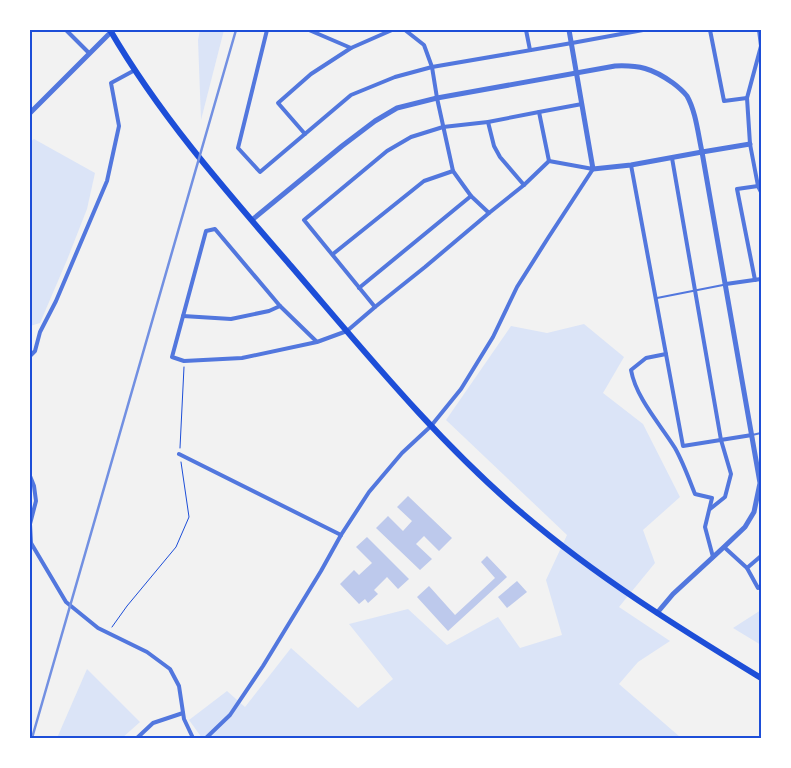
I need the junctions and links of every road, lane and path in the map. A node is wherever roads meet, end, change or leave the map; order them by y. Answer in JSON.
{"nodes":[{"id":1,"x":66,"y":30,"type":"edge"},
{"id":2,"x":267,"y":30,"type":"edge"},
{"id":3,"x":310,"y":30,"type":"edge"},
{"id":4,"x":392,"y":30,"type":"edge"},
{"id":5,"x":406,"y":30,"type":"edge"},
{"id":6,"x":526,"y":30,"type":"edge"},
{"id":7,"x":569,"y":30,"type":"edge"},
{"id":8,"x":643,"y":30,"type":"edge"},
{"id":9,"x":710,"y":30,"type":"edge"},
{"id":10,"x":759,"y":30,"type":"edge"},
{"id":11,"x":110,"y":31,"type":"edge"},
{"id":12,"x":617,"y":32,"type":"edge"},
{"id":13,"x":572,"y":43,"type":"junction"},
{"id":14,"x":351,"y":48,"type":"junction"},
{"id":15,"x":530,"y":50,"type":"junction"},
{"id":16,"x":90,"y":53,"type":"junction"},
{"id":17,"x":432,"y":66,"type":"junction"},
{"id":18,"x":135,"y":70,"type":"junction"},
{"id":19,"x":576,"y":72,"type":"junction"},
{"id":20,"x":437,"y":98,"type":"junction"},
{"id":21,"x":747,"y":98,"type":"junction"},
{"id":22,"x":582,"y":104,"type":"junction"},
{"id":23,"x":539,"y":112,"type":"junction"},
{"id":24,"x":30,"y":113,"type":"edge"},
{"id":25,"x":488,"y":122,"type":"junction"},
{"id":26,"x":443,"y":127,"type":"junction"},
{"id":27,"x":304,"y":134,"type":"junction"},
{"id":28,"x":750,"y":144,"type":"junction"},
{"id":29,"x":702,"y":152,"type":"junction"},
{"id":30,"x":672,"y":158,"type":"junction"},
{"id":31,"x":549,"y":161,"type":"junction"},
{"id":32,"x":631,"y":165,"type":"junction"},
{"id":33,"x":593,"y":169,"type":"junction"},
{"id":34,"x":453,"y":171,"type":"junction"},
{"id":35,"x":524,"y":185,"type":"junction"},
{"id":36,"x":758,"y":186,"type":"junction"},
{"id":37,"x":761,"y":192,"type":"edge"},
{"id":38,"x":471,"y":196,"type":"junction"},
{"id":39,"x":489,"y":213,"type":"junction"},
{"id":40,"x":252,"y":220,"type":"junction"},
{"id":41,"x":333,"y":254,"type":"junction"},
{"id":42,"x":761,"y":279,"type":"edge"},
{"id":43,"x":755,"y":280,"type":"junction"},
{"id":44,"x":726,"y":284,"type":"junction"},
{"id":45,"x":359,"y":288,"type":"junction"},
{"id":46,"x":696,"y":290,"type":"junction"},
{"id":47,"x":656,"y":298,"type":"junction"},
{"id":48,"x":280,"y":306,"type":"junction"},
{"id":49,"x":375,"y":307,"type":"junction"},
{"id":50,"x":183,"y":316,"type":"junction"},
{"id":51,"x":347,"y":331,"type":"junction"},
{"id":52,"x":317,"y":342,"type":"junction"},
{"id":53,"x":666,"y":354,"type":"junction"},
{"id":54,"x":30,"y":356,"type":"edge"},
{"id":55,"x":184,"y":362,"type":"junction"},
{"id":56,"x":431,"y":426,"type":"junction"},
{"id":57,"x":761,"y":433,"type":"edge"},
{"id":58,"x":752,"y":435,"type":"junction"},
{"id":59,"x":722,"y":440,"type":"junction"},
{"id":60,"x":179,"y":454,"type":"junction"},
{"id":61,"x":30,"y":476,"type":"edge"},
{"id":62,"x":710,"y":509,"type":"junction"},
{"id":63,"x":341,"y":535,"type":"junction"},
{"id":64,"x":724,"y":548,"type":"junction"},
{"id":65,"x":761,"y":556,"type":"edge"},
{"id":66,"x":713,"y":557,"type":"junction"},
{"id":67,"x":747,"y":568,"type":"junction"},
{"id":68,"x":761,"y":586,"type":"edge"},
{"id":69,"x":657,"y":613,"type":"junction"},
{"id":70,"x":108,"y":633,"type":"junction"},
{"id":71,"x":761,"y":678,"type":"edge"},
{"id":72,"x":183,"y":713,"type":"junction"},
{"id":73,"x":137,"y":738,"type":"edge"},
{"id":74,"x":193,"y":738,"type":"edge"},
{"id":75,"x":206,"y":738,"type":"edge"}],
"edges":[{"from":1,"to":16,"type":"street"},
{"from":2,"to":27,"type":"street"},
{"from":3,"to":14,"type":"street"},
{"from":4,"to":14,"type":"street"},
{"from":5,"to":17,"type":"street"},
{"from":6,"to":15,"type":"street"},
{"from":7,"to":13,"type":"street"},
{"from":8,"to":12,"type":"street"},
{"from":9,"to":21,"type":"street"},
{"from":10,"to":21,"type":"street"},
{"from":11,"to":16,"type":"street"},
{"from":11,"to":18,"type":"main road"},
{"from":12,"to":13,"type":"street"},
{"from":13,"to":15,"type":"street"},
{"from":13,"to":19,"type":"street"},
{"from":14,"to":27,"type":"street"},
{"from":15,"to":17,"type":"street"},
{"from":16,"to":24,"type":"street"},
{"from":17,"to":20,"type":"street"},
{"from":17,"to":27,"type":"street"},
{"from":18,"to":40,"type":"main road"},
{"from":18,"to":54,"type":"street"},
{"from":19,"to":20,"type":"street"},
{"from":19,"to":22,"type":"street"},
{"from":19,"to":29,"type":"street"},
{"from":20,"to":26,"type":"street"},
{"from":20,"to":40,"type":"street"},
{"from":21,"to":28,"type":"street"},
{"from":22,"to":23,"type":"street"},
{"from":22,"to":33,"type":"street"},
{"from":23,"to":25,"type":"street"},
{"from":23,"to":31,"type":"street"},
{"from":25,"to":26,"type":"street"},
{"from":25,"to":35,"type":"street"},
{"from":26,"to":34,"type":"street"},
{"from":26,"to":41,"type":"street"},
{"from":28,"to":29,"type":"street"},
{"from":28,"to":36,"type":"street"},
{"from":29,"to":30,"type":"street"},
{"from":29,"to":44,"type":"street"},
{"from":30,"to":32,"type":"street"},
{"from":30,"to":46,"type":"street"},
{"from":31,"to":33,"type":"street"},
{"from":31,"to":35,"type":"street"},
{"from":32,"to":33,"type":"street"},
{"from":32,"to":47,"type":"street"},
{"from":33,"to":56,"type":"street"},
{"from":34,"to":38,"type":"street"},
{"from":34,"to":41,"type":"street"},
{"from":35,"to":39,"type":"street"},
{"from":36,"to":37,"type":"street"},
{"from":36,"to":43,"type":"street"},
{"from":38,"to":39,"type":"street"},
{"from":38,"to":45,"type":"street"},
{"from":39,"to":49,"type":"street"},
{"from":40,"to":51,"type":"main road"},
{"from":41,"to":45,"type":"street"},
{"from":42,"to":43,"type":"street"},
{"from":43,"to":44,"type":"street"},
{"from":44,"to":46,"type":"lane"},
{"from":44,"to":58,"type":"street"},
{"from":45,"to":49,"type":"street"},
{"from":46,"to":47,"type":"lane"},
{"from":46,"to":59,"type":"street"},
{"from":47,"to":53,"type":"street"},
{"from":48,"to":50,"type":"street"},
{"from":48,"to":50,"type":"street"},
{"from":48,"to":52,"type":"street"},
{"from":49,"to":51,"type":"street"},
{"from":50,"to":55,"type":"street"},
{"from":51,"to":52,"type":"street"},
{"from":51,"to":56,"type":"main road"},
{"from":52,"to":55,"type":"street"},
{"from":53,"to":59,"type":"street"},
{"from":53,"to":62,"type":"street"},
{"from":55,"to":60,"type":"path"},
{"from":56,"to":63,"type":"street"},
{"from":56,"to":69,"type":"main road"},
{"from":57,"to":58,"type":"lane"},
{"from":58,"to":59,"type":"street"},
{"from":58,"to":64,"type":"street"},
{"from":59,"to":62,"type":"street"},
{"from":60,"to":63,"type":"street"},
{"from":60,"to":70,"type":"path"},
{"from":61,"to":70,"type":"street"},
{"from":62,"to":66,"type":"street"},
{"from":63,"to":75,"type":"street"},
{"from":64,"to":66,"type":"street"},
{"from":64,"to":67,"type":"street"},
{"from":65,"to":67,"type":"street"},
{"from":66,"to":69,"type":"street"},
{"from":67,"to":68,"type":"street"},
{"from":69,"to":71,"type":"main road"},
{"from":70,"to":72,"type":"street"},
{"from":72,"to":73,"type":"street"},
{"from":72,"to":74,"type":"street"}]}
